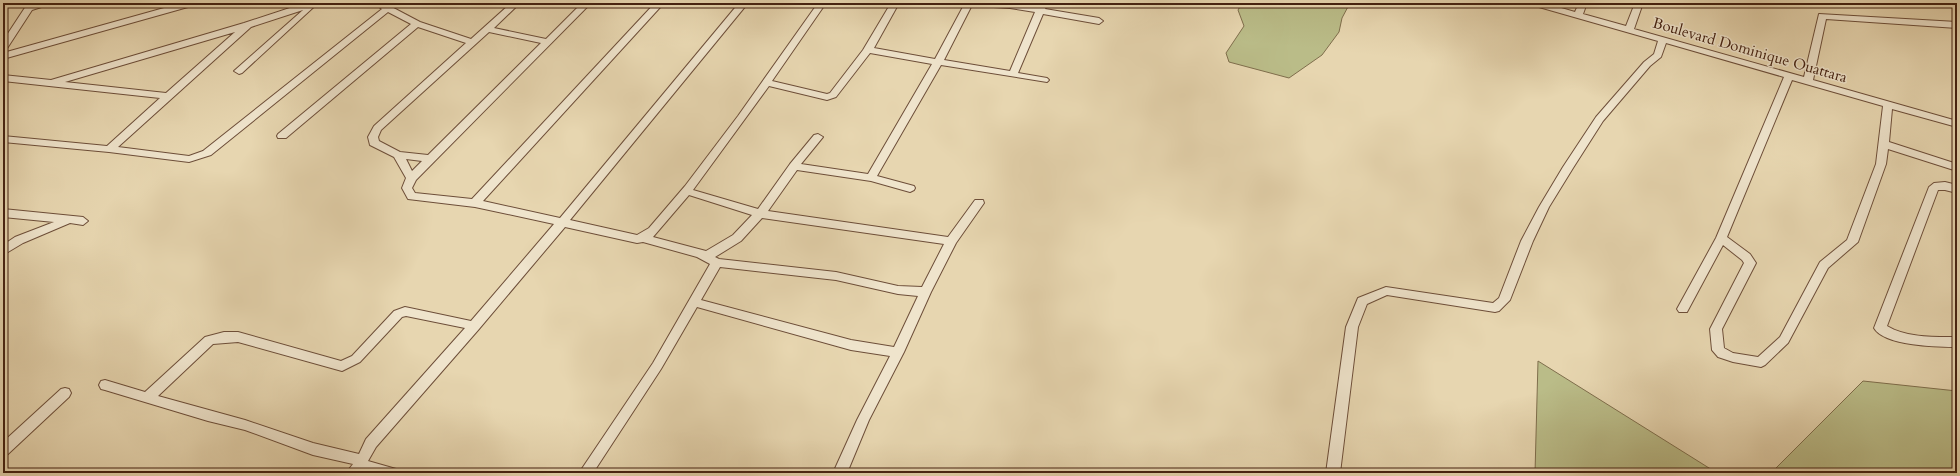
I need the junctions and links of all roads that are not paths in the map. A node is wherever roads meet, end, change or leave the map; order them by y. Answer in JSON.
{"nodes":[{"id":1,"x":50,"y":3,"type":"edge"},
{"id":2,"x":192,"y":3,"type":"edge"},
{"id":3,"x":314,"y":3,"type":"edge"},
{"id":4,"x":377,"y":3,"type":"edge"},
{"id":5,"x":516,"y":3,"type":"edge"},
{"id":6,"x":587,"y":3,"type":"edge"},
{"id":7,"x":660,"y":3,"type":"edge"},
{"id":8,"x":744,"y":3,"type":"edge"},
{"id":9,"x":822,"y":3,"type":"edge"},
{"id":10,"x":896,"y":3,"type":"edge"},
{"id":11,"x":969,"y":3,"type":"edge"},
{"id":12,"x":977,"y":3,"type":"edge"},
{"id":13,"x":1535,"y":3,"type":"edge"},
{"id":14,"x":1583,"y":3,"type":"edge"},
{"id":15,"x":1639,"y":3,"type":"edge"},
{"id":16,"x":30,"y":6,"type":"edge"},
{"id":17,"x":1042,"y":7,"type":"edge"},
{"id":18,"x":388,"y":8,"type":"junction"},
{"id":19,"x":1578,"y":15,"type":"junction"},
{"id":20,"x":1099,"y":21,"type":"dead end"},
{"id":21,"x":417,"y":24,"type":"junction"},
{"id":22,"x":248,"y":25,"type":"junction"},
{"id":23,"x":1957,"y":25,"type":"edge"},
{"id":24,"x":486,"y":29,"type":"junction"},
{"id":25,"x":1629,"y":30,"type":"junction"},
{"id":26,"x":1663,"y":39,"type":"junction"},
{"id":27,"x":471,"y":42,"type":"junction"},
{"id":28,"x":547,"y":42,"type":"junction"},
{"id":29,"x":3,"y":48,"type":"edge"},
{"id":30,"x":868,"y":50,"type":"junction"},
{"id":31,"x":3,"y":56,"type":"edge"},
{"id":32,"x":938,"y":62,"type":"junction"},
{"id":33,"x":239,"y":71,"type":"dead end"},
{"id":34,"x":1013,"y":74,"type":"junction"},
{"id":35,"x":1788,"y":76,"type":"junction"},
{"id":36,"x":3,"y":78,"type":"edge"},
{"id":37,"x":1044,"y":80,"type":"dead end"},
{"id":38,"x":765,"y":82,"type":"junction"},
{"id":39,"x":1808,"y":82,"type":"junction"},
{"id":40,"x":52,"y":83,"type":"junction"},
{"id":41,"x":166,"y":96,"type":"junction"},
{"id":42,"x":1888,"y":104,"type":"junction"},
{"id":43,"x":1957,"y":124,"type":"edge"},
{"id":44,"x":282,"y":136,"type":"dead end"},
{"id":45,"x":818,"y":137,"type":"dead end"},
{"id":46,"x":3,"y":139,"type":"edge"},
{"id":47,"x":1883,"y":144,"type":"junction"},
{"id":48,"x":108,"y":149,"type":"junction"},
{"id":49,"x":398,"y":156,"type":"junction"},
{"id":50,"x":429,"y":160,"type":"junction"},
{"id":51,"x":794,"y":166,"type":"junction"},
{"id":52,"x":1957,"y":168,"type":"edge"},
{"id":53,"x":411,"y":178,"type":"junction"},
{"id":54,"x":870,"y":178,"type":"junction"},
{"id":55,"x":910,"y":188,"type":"dead end"},
{"id":56,"x":1957,"y":189,"type":"edge"},
{"id":57,"x":686,"y":191,"type":"junction"},
{"id":58,"x":476,"y":202,"type":"junction"},
{"id":59,"x":979,"y":203,"type":"dead end"},
{"id":60,"x":3,"y":213,"type":"edge"},
{"id":61,"x":760,"y":214,"type":"junction"},
{"id":62,"x":68,"y":220,"type":"junction"},
{"id":63,"x":83,"y":221,"type":"dead end"},
{"id":64,"x":562,"y":221,"type":"junction"},
{"id":65,"x":643,"y":238,"type":"junction"},
{"id":66,"x":1721,"y":238,"type":"junction"},
{"id":67,"x":952,"y":241,"type":"junction"},
{"id":68,"x":3,"y":251,"type":"edge"},
{"id":69,"x":705,"y":257,"type":"junction"},
{"id":70,"x":717,"y":263,"type":"junction"},
{"id":71,"x":925,"y":292,"type":"junction"},
{"id":72,"x":693,"y":302,"type":"junction"},
{"id":73,"x":1683,"y":309,"type":"dead end"},
{"id":74,"x":475,"y":326,"type":"junction"},
{"id":75,"x":1957,"y":342,"type":"edge"},
{"id":76,"x":898,"y":352,"type":"junction"},
{"id":77,"x":105,"y":385,"type":"dead end"},
{"id":78,"x":65,"y":393,"type":"dead end"},
{"id":79,"x":147,"y":398,"type":"junction"},
{"id":80,"x":3,"y":450,"type":"edge"},
{"id":81,"x":359,"y":466,"type":"edge"},
{"id":82,"x":391,"y":473,"type":"edge"},
{"id":83,"x":586,"y":473,"type":"edge"},
{"id":84,"x":840,"y":473,"type":"edge"},
{"id":85,"x":1333,"y":473,"type":"edge"}],
"edges":[{"from":1,"to":16,"type":"street"},
{"from":2,"to":31,"type":"street"},
{"from":3,"to":22,"type":"street"},
{"from":3,"to":33,"type":"street"},
{"from":4,"to":18,"type":"street"},
{"from":5,"to":24,"type":"street"},
{"from":6,"to":28,"type":"street"},
{"from":7,"to":58,"type":"street"},
{"from":8,"to":64,"type":"street"},
{"from":9,"to":38,"type":"street"},
{"from":10,"to":30,"type":"street"},
{"from":11,"to":32,"type":"street"},
{"from":12,"to":17,"type":"street"},
{"from":13,"to":19,"type":"street","name":"Boulevard Dominique Ouattara"},
{"from":14,"to":19,"type":"street"},
{"from":15,"to":25,"type":"street"},
{"from":16,"to":29,"type":"street"},
{"from":17,"to":20,"type":"street"},
{"from":17,"to":34,"type":"street"},
{"from":18,"to":21,"type":"street"},
{"from":18,"to":48,"type":"street"},
{"from":19,"to":25,"type":"street","name":"Boulevard Dominique Ouattara"},
{"from":21,"to":27,"type":"street"},
{"from":21,"to":44,"type":"street"},
{"from":22,"to":40,"type":"street"},
{"from":22,"to":41,"type":"street"},
{"from":23,"to":39,"type":"street"},
{"from":24,"to":27,"type":"street"},
{"from":24,"to":28,"type":"street"},
{"from":25,"to":26,"type":"street","name":"Boulevard Dominique Ouattara"},
{"from":26,"to":35,"type":"street","name":"Boulevard Dominique Ouattara"},
{"from":26,"to":85,"type":"street"},
{"from":27,"to":49,"type":"street"},
{"from":28,"to":50,"type":"street"},
{"from":30,"to":32,"type":"street"},
{"from":30,"to":38,"type":"street"},
{"from":32,"to":34,"type":"street"},
{"from":32,"to":54,"type":"street"},
{"from":34,"to":37,"type":"street"},
{"from":35,"to":39,"type":"street","name":"Boulevard Dominique Ouattara"},
{"from":35,"to":66,"type":"street"},
{"from":36,"to":40,"type":"street"},
{"from":38,"to":57,"type":"street"},
{"from":39,"to":42,"type":"street","name":"Boulevard Dominique Ouattara"},
{"from":40,"to":41,"type":"street"},
{"from":41,"to":48,"type":"street"},
{"from":42,"to":43,"type":"street","name":"Boulevard Dominique Ouattara"},
{"from":42,"to":47,"type":"street"},
{"from":45,"to":51,"type":"street"},
{"from":46,"to":48,"type":"street"},
{"from":47,"to":52,"type":"street"},
{"from":47,"to":66,"type":"street"},
{"from":49,"to":50,"type":"street"},
{"from":49,"to":53,"type":"street"},
{"from":50,"to":53,"type":"street"},
{"from":51,"to":54,"type":"street"},
{"from":51,"to":61,"type":"street"},
{"from":53,"to":58,"type":"street"},
{"from":54,"to":55,"type":"street"},
{"from":56,"to":75,"type":"street"},
{"from":57,"to":61,"type":"street"},
{"from":57,"to":65,"type":"street"},
{"from":58,"to":64,"type":"street"},
{"from":59,"to":67,"type":"street"},
{"from":60,"to":62,"type":"street"},
{"from":61,"to":67,"type":"street"},
{"from":61,"to":69,"type":"street"},
{"from":62,"to":63,"type":"street"},
{"from":62,"to":68,"type":"street"},
{"from":64,"to":65,"type":"street"},
{"from":64,"to":74,"type":"street"},
{"from":65,"to":69,"type":"street"},
{"from":66,"to":73,"type":"street"},
{"from":67,"to":71,"type":"street"},
{"from":69,"to":70,"type":"street"},
{"from":70,"to":71,"type":"street"},
{"from":70,"to":72,"type":"street"},
{"from":71,"to":76,"type":"street"},
{"from":72,"to":76,"type":"street"},
{"from":72,"to":83,"type":"street"},
{"from":74,"to":79,"type":"street"},
{"from":74,"to":81,"type":"street"},
{"from":76,"to":84,"type":"street"},
{"from":77,"to":79,"type":"street"},
{"from":78,"to":80,"type":"street"},
{"from":79,"to":81,"type":"street"},
{"from":81,"to":82,"type":"street"}]}
